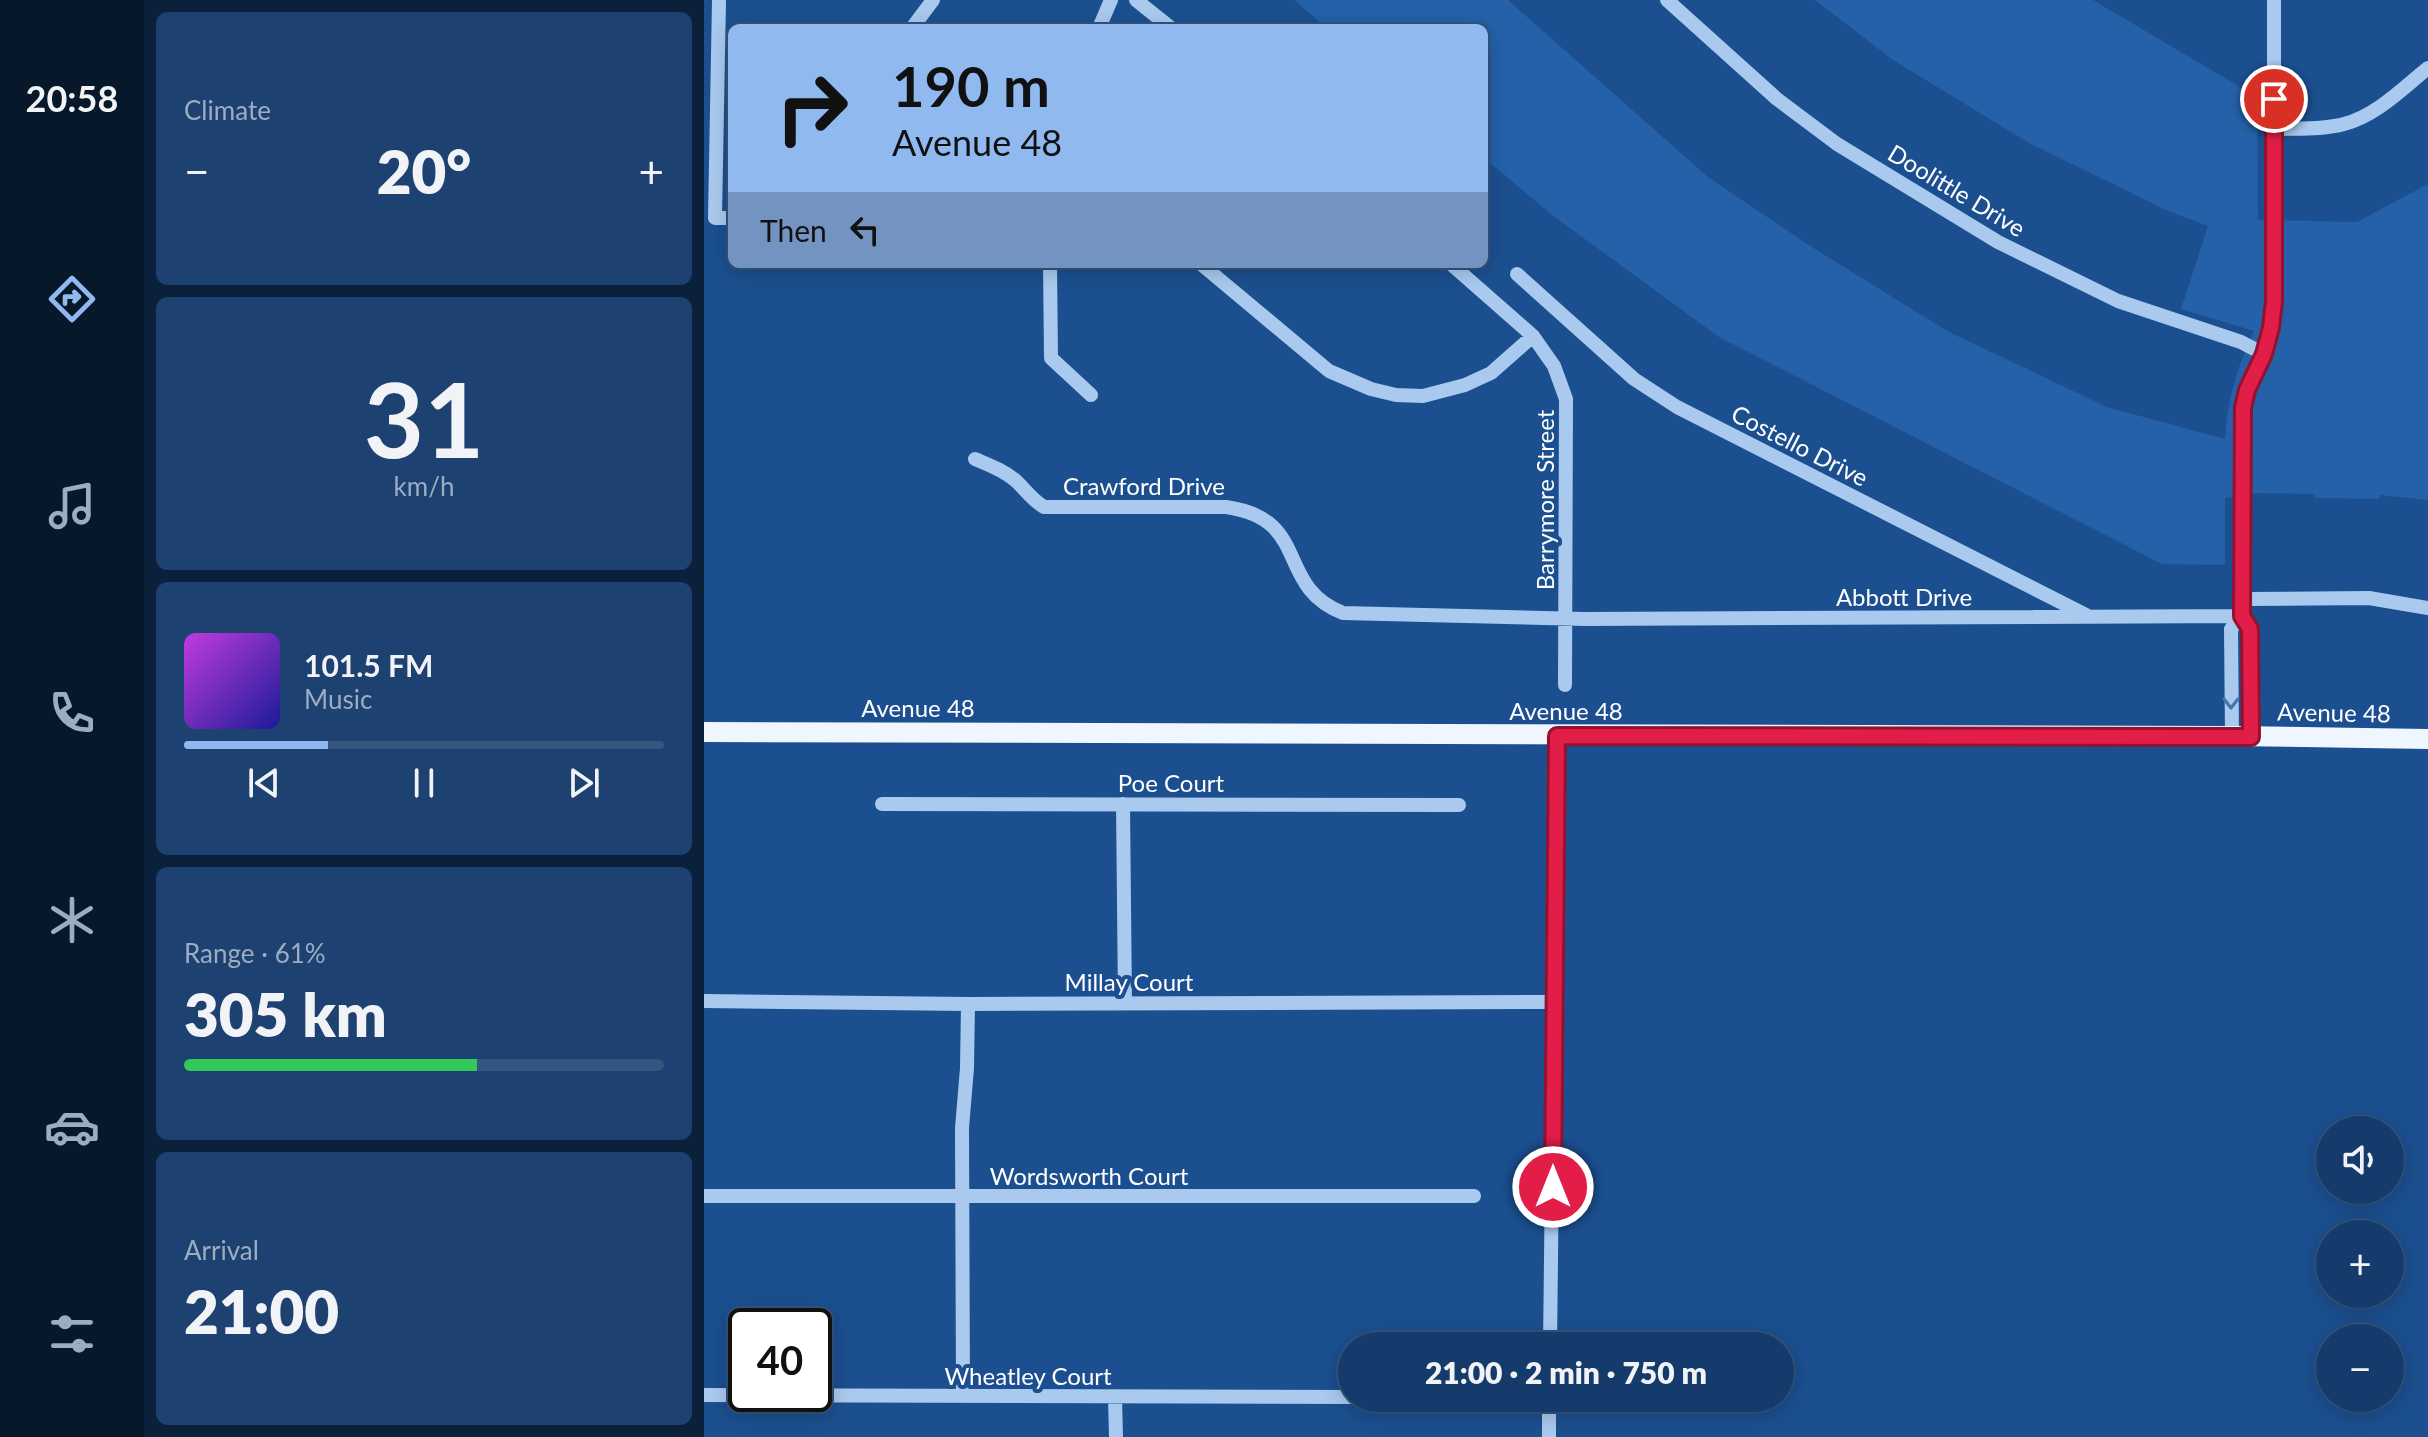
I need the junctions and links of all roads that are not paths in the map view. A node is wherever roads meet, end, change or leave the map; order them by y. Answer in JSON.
{"nodes":[{"id":1,"x":719,"y":0,"type":"edge"},
{"id":2,"x":933,"y":0,"type":"edge"},
{"id":3,"x":1111,"y":0,"type":"edge"},
{"id":4,"x":1136,"y":0,"type":"edge"},
{"id":5,"x":1667,"y":0,"type":"edge"},
{"id":6,"x":2274,"y":0,"type":"edge"},
{"id":7,"x":915,"y":24,"type":"edge"},
{"id":8,"x":1101,"y":24,"type":"edge"},
{"id":9,"x":1166,"y":24,"type":"edge"},
{"id":10,"x":2428,"y":68,"type":"edge"},
{"id":11,"x":2274,"y":129,"type":"junction"},
{"id":12,"x":728,"y":218,"type":"edge"},
{"id":13,"x":1050,"y":268,"type":"edge"},
{"id":14,"x":1206,"y":268,"type":"edge"},
{"id":15,"x":1456,"y":268,"type":"edge"},
{"id":16,"x":1517,"y":274,"type":"dead end"},
{"id":17,"x":1533,"y":336,"type":"junction"},
{"id":18,"x":2264,"y":354,"type":"junction"},
{"id":19,"x":1091,"y":395,"type":"dead end"},
{"id":20,"x":975,"y":459,"type":"dead end"},
{"id":21,"x":2242,"y":599,"type":"junction"},
{"id":22,"x":2428,"y":608,"type":"edge"},
{"id":23,"x":2242,"y":616,"type":"junction"},
{"id":24,"x":2090,"y":617,"type":"junction"},
{"id":25,"x":1566,"y":618,"type":"junction"},
{"id":26,"x":1565,"y":685,"type":"dead end"},
{"id":27,"x":704,"y":732,"type":"edge"},
{"id":28,"x":1557,"y":736,"type":"junction"},
{"id":29,"x":2241,"y":736,"type":"junction"},
{"id":30,"x":2428,"y":739,"type":"edge"},
{"id":31,"x":882,"y":804,"type":"dead end"},
{"id":32,"x":1123,"y":804,"type":"junction"},
{"id":33,"x":1459,"y":805,"type":"dead end"},
{"id":34,"x":704,"y":1001,"type":"edge"},
{"id":35,"x":1554,"y":1002,"type":"junction"},
{"id":36,"x":1125,"y":1003,"type":"junction"},
{"id":37,"x":968,"y":1004,"type":"junction"},
{"id":38,"x":704,"y":1196,"type":"edge"},
{"id":39,"x":1474,"y":1196,"type":"dead end"},
{"id":40,"x":962,"y":1197,"type":"junction"},
{"id":41,"x":1550,"y":1332,"type":"edge"},
{"id":42,"x":704,"y":1395,"type":"edge"},
{"id":43,"x":963,"y":1396,"type":"junction"},
{"id":44,"x":1115,"y":1397,"type":"junction"},
{"id":45,"x":1338,"y":1397,"type":"edge"},
{"id":46,"x":1549,"y":1412,"type":"edge"},
{"id":47,"x":1116,"y":1437,"type":"edge"},
{"id":48,"x":1549,"y":1437,"type":"edge"}],
"edges":[{"from":1,"to":12,"type":"street"},
{"from":2,"to":7,"type":"street"},
{"from":3,"to":8,"type":"street"},
{"from":4,"to":9,"type":"street"},
{"from":5,"to":18,"type":"street","name":"Doolittle Drive"},
{"from":6,"to":11,"type":"street"},
{"from":10,"to":11,"type":"street"},
{"from":11,"to":18,"type":"street"},
{"from":13,"to":19,"type":"street"},
{"from":14,"to":17,"type":"street"},
{"from":15,"to":17,"type":"street","name":"Barrymore Street"},
{"from":16,"to":24,"type":"street","name":"Costello Drive"},
{"from":17,"to":25,"type":"street","name":"Barrymore Street"},
{"from":18,"to":21,"type":"street"},
{"from":20,"to":25,"type":"street","name":"Crawford Drive"},
{"from":21,"to":22,"type":"street"},
{"from":21,"to":23,"type":"street"},
{"from":23,"to":24,"type":"street","name":"Abbott Drive"},
{"from":23,"to":29,"type":"street"},
{"from":24,"to":25,"type":"street","name":"Abbott Drive"},
{"from":25,"to":26,"type":"street","name":"Barrymore Street"},
{"from":27,"to":28,"type":"main road","name":"Avenue 48"},
{"from":28,"to":29,"type":"main road","name":"Avenue 48"},
{"from":28,"to":35,"type":"street"},
{"from":29,"to":30,"type":"main road","name":"Avenue 48"},
{"from":31,"to":32,"type":"street","name":"Poe Court"},
{"from":32,"to":33,"type":"street","name":"Poe Court"},
{"from":32,"to":36,"type":"street"},
{"from":34,"to":37,"type":"street","name":"Millay Court"},
{"from":35,"to":36,"type":"street","name":"Millay Court"},
{"from":35,"to":41,"type":"street"},
{"from":36,"to":37,"type":"street","name":"Millay Court"},
{"from":37,"to":40,"type":"street"},
{"from":38,"to":40,"type":"street","name":"Wordsworth Court"},
{"from":39,"to":40,"type":"street","name":"Wordsworth Court"},
{"from":40,"to":43,"type":"street"},
{"from":42,"to":43,"type":"street","name":"Wheatley Court"},
{"from":43,"to":44,"type":"street","name":"Wheatley Court"},
{"from":44,"to":45,"type":"street","name":"Wheatley Court"},
{"from":44,"to":47,"type":"street"},
{"from":46,"to":48,"type":"street"}]}
